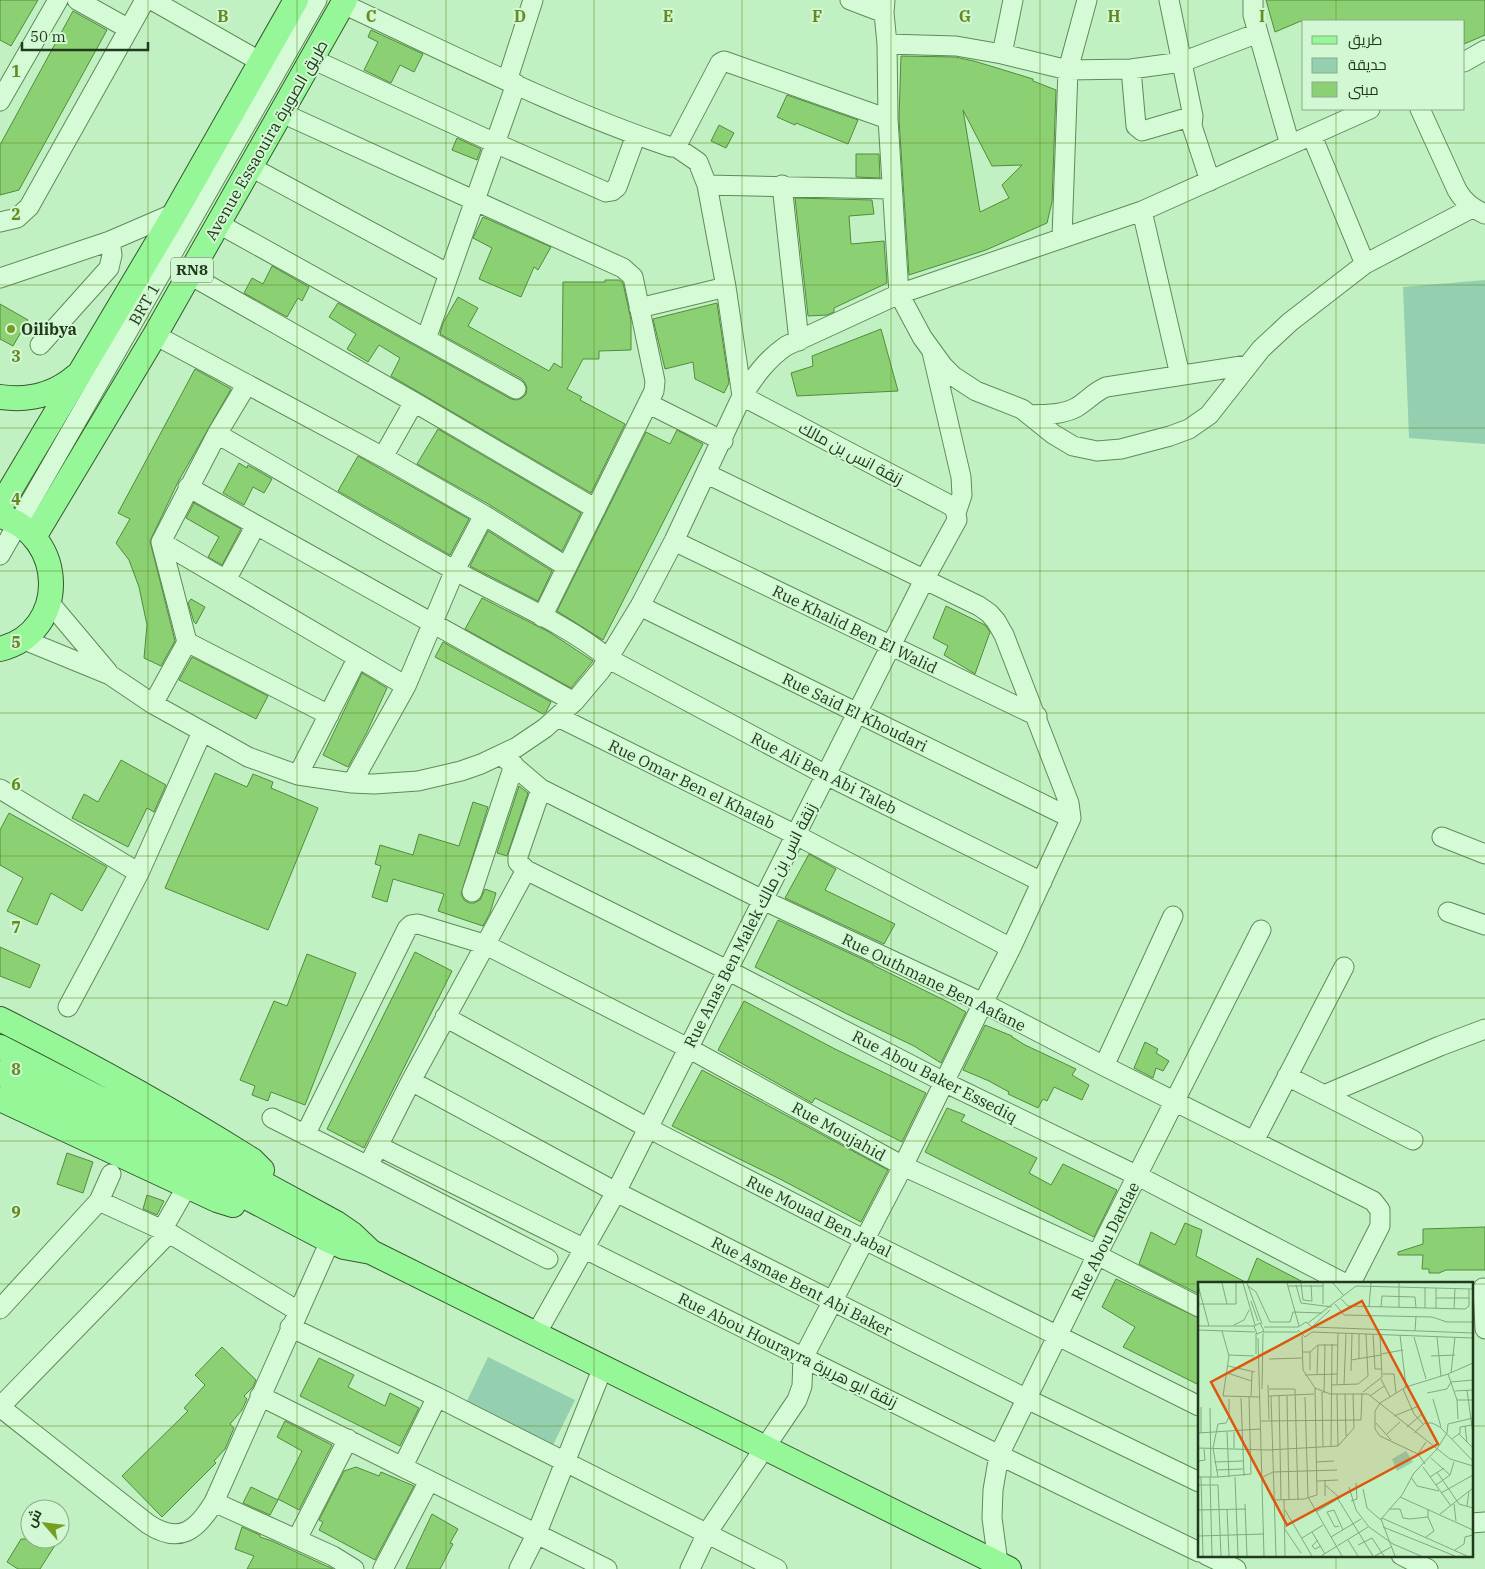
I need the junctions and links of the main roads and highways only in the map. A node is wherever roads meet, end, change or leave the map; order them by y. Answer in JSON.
{"nodes":[{"id":1,"x":296,"y":0,"type":"edge"},
{"id":2,"x":344,"y":2,"type":"edge"},
{"id":3,"x":79,"y":373,"type":"junction"},
{"id":4,"x":0,"y":397,"type":"edge"},
{"id":5,"x":0,"y":507,"type":"edge"},
{"id":6,"x":17,"y":526,"type":"edge"},
{"id":7,"x":0,"y":649,"type":"edge"},
{"id":8,"x":0,"y":1019,"type":"edge"},
{"id":9,"x":0,"y":1047,"type":"edge"},
{"id":10,"x":0,"y":1073,"type":"edge"},
{"id":11,"x":0,"y":1099,"type":"edge"},
{"id":12,"x":272,"y":1200,"type":"junction"},
{"id":13,"x":371,"y":1252,"type":"junction"},
{"id":14,"x":1003,"y":1566,"type":"edge"}],
"edges":[{"from":1,"to":3,"type":"main road","number":"RN8"},
{"from":2,"to":6,"type":"main road","name":"Avenue Essaouira طريق الصويرة","number":"RN8"},
{"from":3,"to":4,"type":"main road"},
{"from":3,"to":5,"type":"main road","number":"RN8"},
{"from":6,"to":7,"type":"main road"},
{"from":8,"to":12,"type":"main road"},
{"from":9,"to":12,"type":"main road"},
{"from":10,"to":12,"type":"main road"},
{"from":11,"to":12,"type":"main road"},
{"from":12,"to":13,"type":"main road"},
{"from":12,"to":13,"type":"main road"},
{"from":13,"to":14,"type":"main road"}]}
